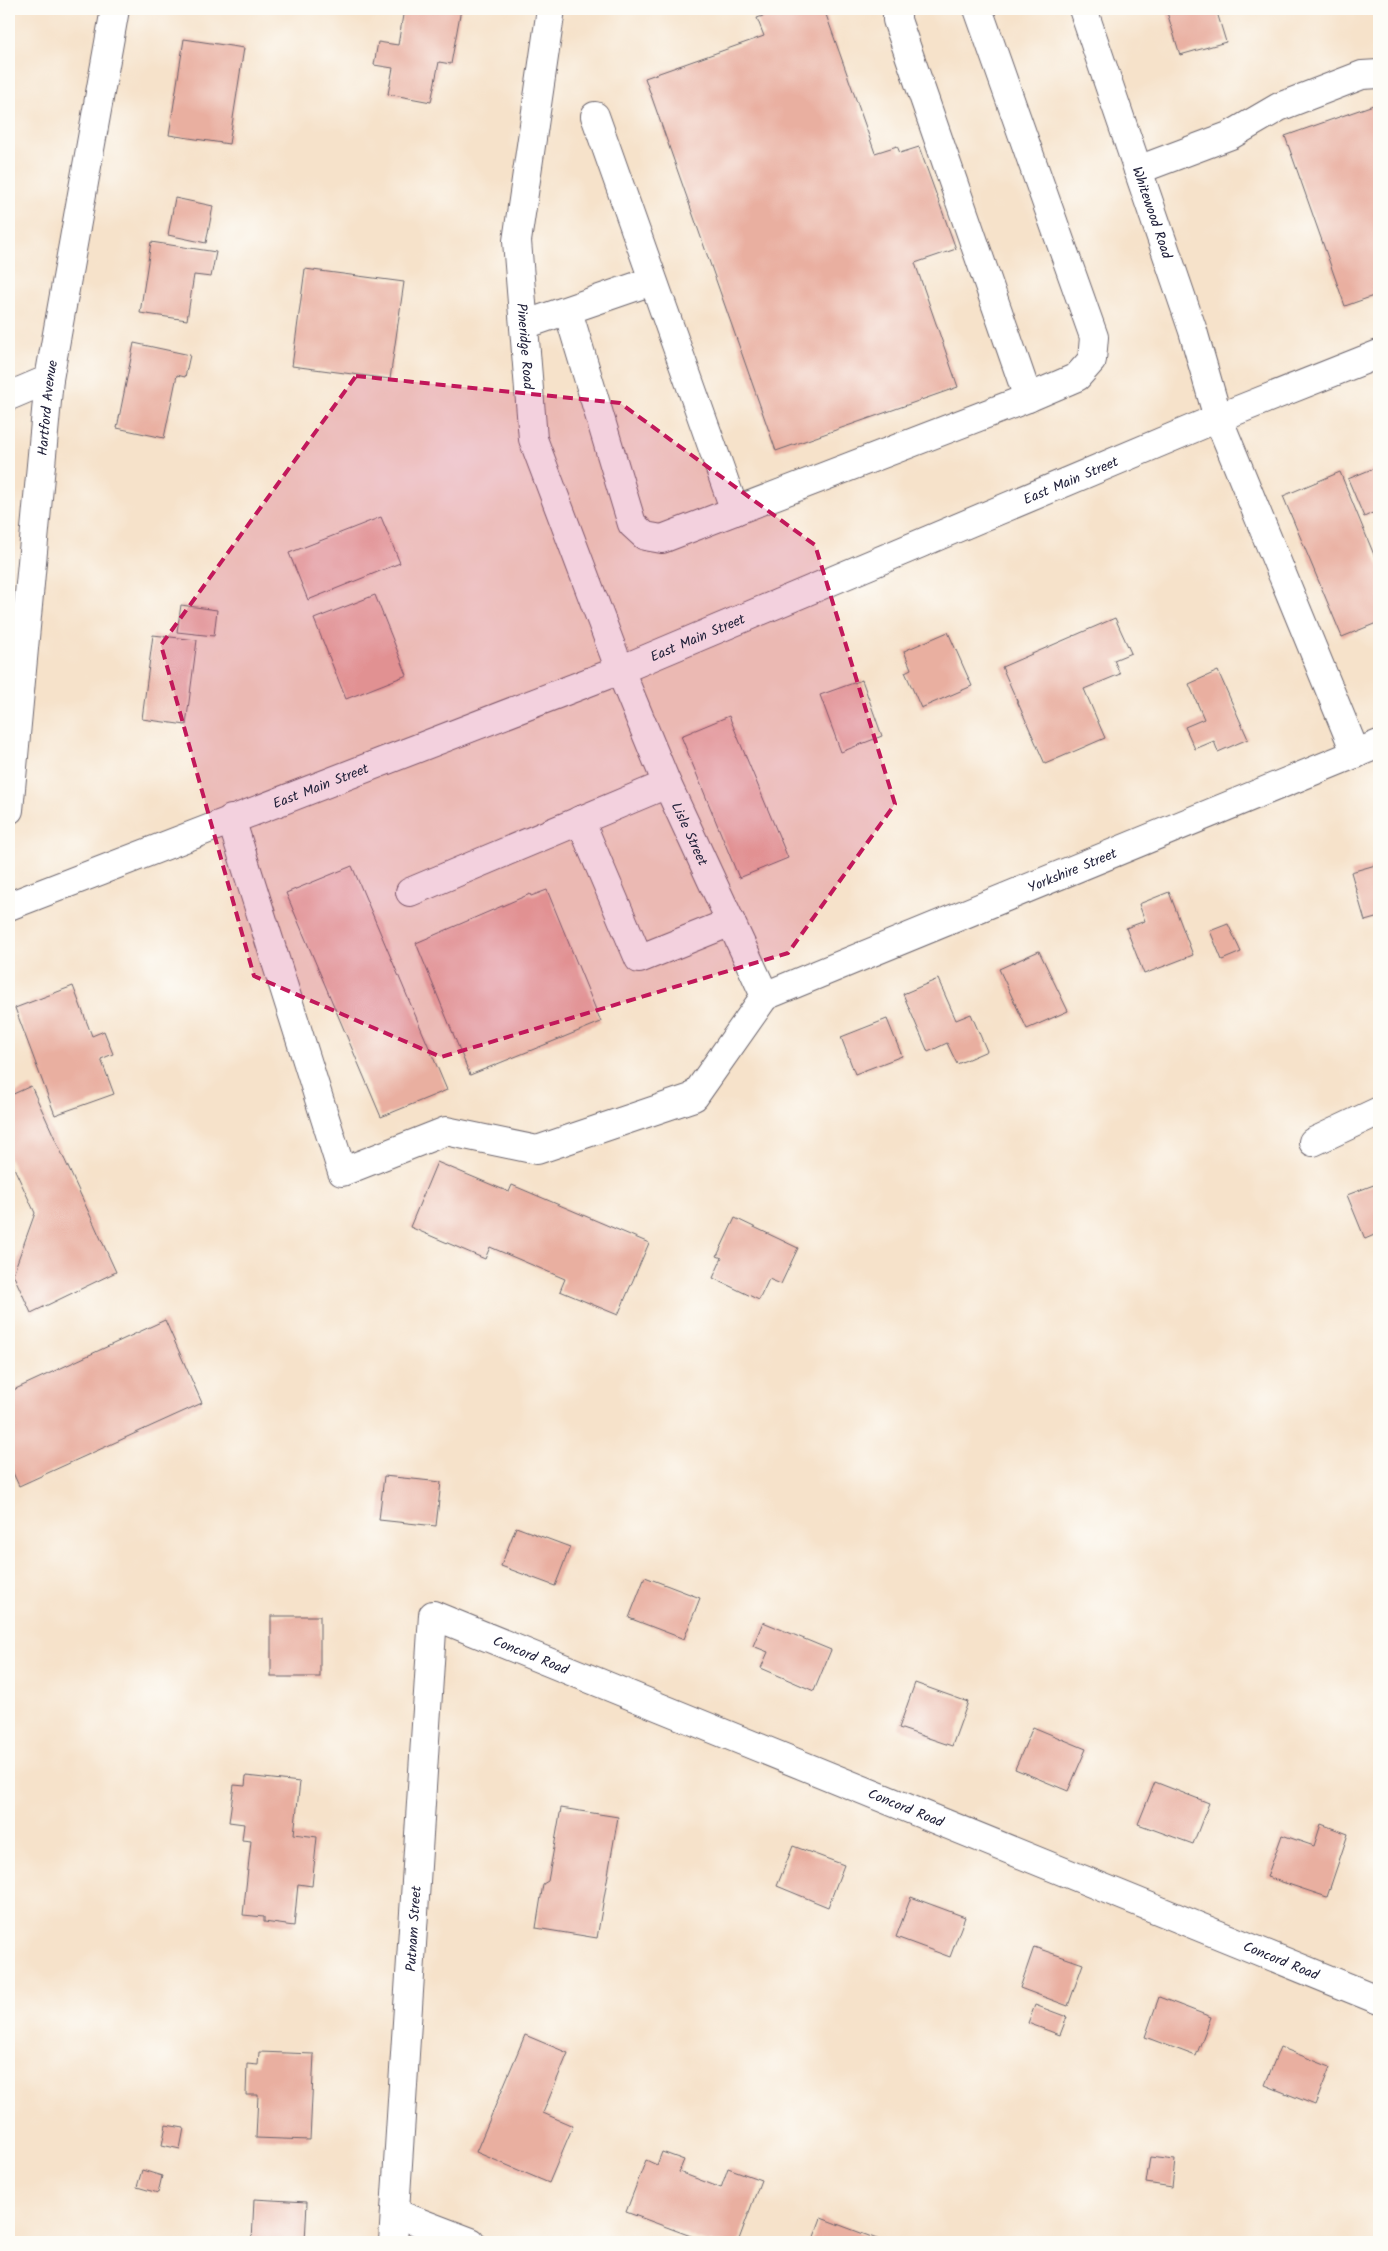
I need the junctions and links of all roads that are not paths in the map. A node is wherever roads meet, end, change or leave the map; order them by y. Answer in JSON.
{"nodes":[{"id":1,"x":115,"y":9,"type":"edge"},
{"id":2,"x":551,"y":9,"type":"edge"},
{"id":3,"x":897,"y":9,"type":"edge"},
{"id":4,"x":978,"y":9,"type":"edge"},
{"id":5,"x":1083,"y":9,"type":"edge"},
{"id":6,"x":1379,"y":74,"type":"edge"},
{"id":7,"x":596,"y":116,"type":"dead end"},
{"id":8,"x":1138,"y":170,"type":"junction"},
{"id":9,"x":652,"y":280,"type":"junction"},
{"id":10,"x":568,"y":311,"type":"junction"},
{"id":11,"x":524,"y":325,"type":"junction"},
{"id":12,"x":1379,"y":354,"type":"edge"},
{"id":13,"x":49,"y":380,"type":"junction"},
{"id":14,"x":9,"y":396,"type":"edge"},
{"id":15,"x":1028,"y":398,"type":"junction"},
{"id":16,"x":1218,"y":418,"type":"junction"},
{"id":17,"x":735,"y":511,"type":"junction"},
{"id":18,"x":620,"y":670,"type":"junction"},
{"id":19,"x":1368,"y":749,"type":"edge"},
{"id":20,"x":667,"y":784,"type":"junction"},
{"id":21,"x":9,"y":810,"type":"edge"},
{"id":22,"x":231,"y":819,"type":"junction"},
{"id":23,"x":580,"y":820,"type":"junction"},
{"id":24,"x":410,"y":892,"type":"dead end"},
{"id":25,"x":9,"y":906,"type":"edge"},
{"id":26,"x":731,"y":922,"type":"junction"},
{"id":27,"x":765,"y":996,"type":"junction"},
{"id":28,"x":1379,"y":1111,"type":"edge"},
{"id":29,"x":1312,"y":1142,"type":"dead end"},
{"id":30,"x":433,"y":1615,"type":"joint"},
{"id":31,"x":1379,"y":2000,"type":"edge"},
{"id":32,"x":395,"y":2213,"type":"junction"},
{"id":33,"x":393,"y":2242,"type":"edge"},
{"id":34,"x":471,"y":2242,"type":"edge"}],
"edges":[{"from":1,"to":13,"type":"main road","name":"Hartford Avenue"},
{"from":2,"to":11,"type":"main road","name":"Pineridge Road"},
{"from":3,"to":15,"type":"main road"},
{"from":4,"to":15,"type":"main road"},
{"from":5,"to":8,"type":"main road","name":"Whitewood Road"},
{"from":6,"to":8,"type":"main road"},
{"from":7,"to":9,"type":"main road"},
{"from":8,"to":16,"type":"main road","name":"Whitewood Road"},
{"from":9,"to":10,"type":"main road"},
{"from":9,"to":17,"type":"main road"},
{"from":10,"to":11,"type":"main road"},
{"from":10,"to":17,"type":"main road"},
{"from":11,"to":18,"type":"main road","name":"Pineridge Road"},
{"from":12,"to":16,"type":"main road","name":"East Main Street"},
{"from":13,"to":14,"type":"main road"},
{"from":13,"to":21,"type":"main road","name":"Hartford Avenue"},
{"from":15,"to":17,"type":"main road"},
{"from":16,"to":18,"type":"main road","name":"East Main Street"},
{"from":16,"to":19,"type":"main road","name":"Whitewood Road"},
{"from":18,"to":20,"type":"main road","name":"Lisle Street"},
{"from":18,"to":22,"type":"main road","name":"East Main Street"},
{"from":19,"to":27,"type":"main road","name":"Yorkshire Street"},
{"from":20,"to":23,"type":"main road"},
{"from":20,"to":26,"type":"main road","name":"Lisle Street"},
{"from":22,"to":25,"type":"main road","name":"East Main Street"},
{"from":22,"to":27,"type":"main road"},
{"from":23,"to":24,"type":"main road"},
{"from":23,"to":26,"type":"main road"},
{"from":26,"to":27,"type":"main road","name":"Lisle Street"},
{"from":28,"to":29,"type":"main road"},
{"from":30,"to":31,"type":"main road","name":"Concord Road"},
{"from":30,"to":32,"type":"main road","name":"Putnam Street"},
{"from":32,"to":33,"type":"main road","name":"Putnam Street"},
{"from":32,"to":34,"type":"main road"}]}
